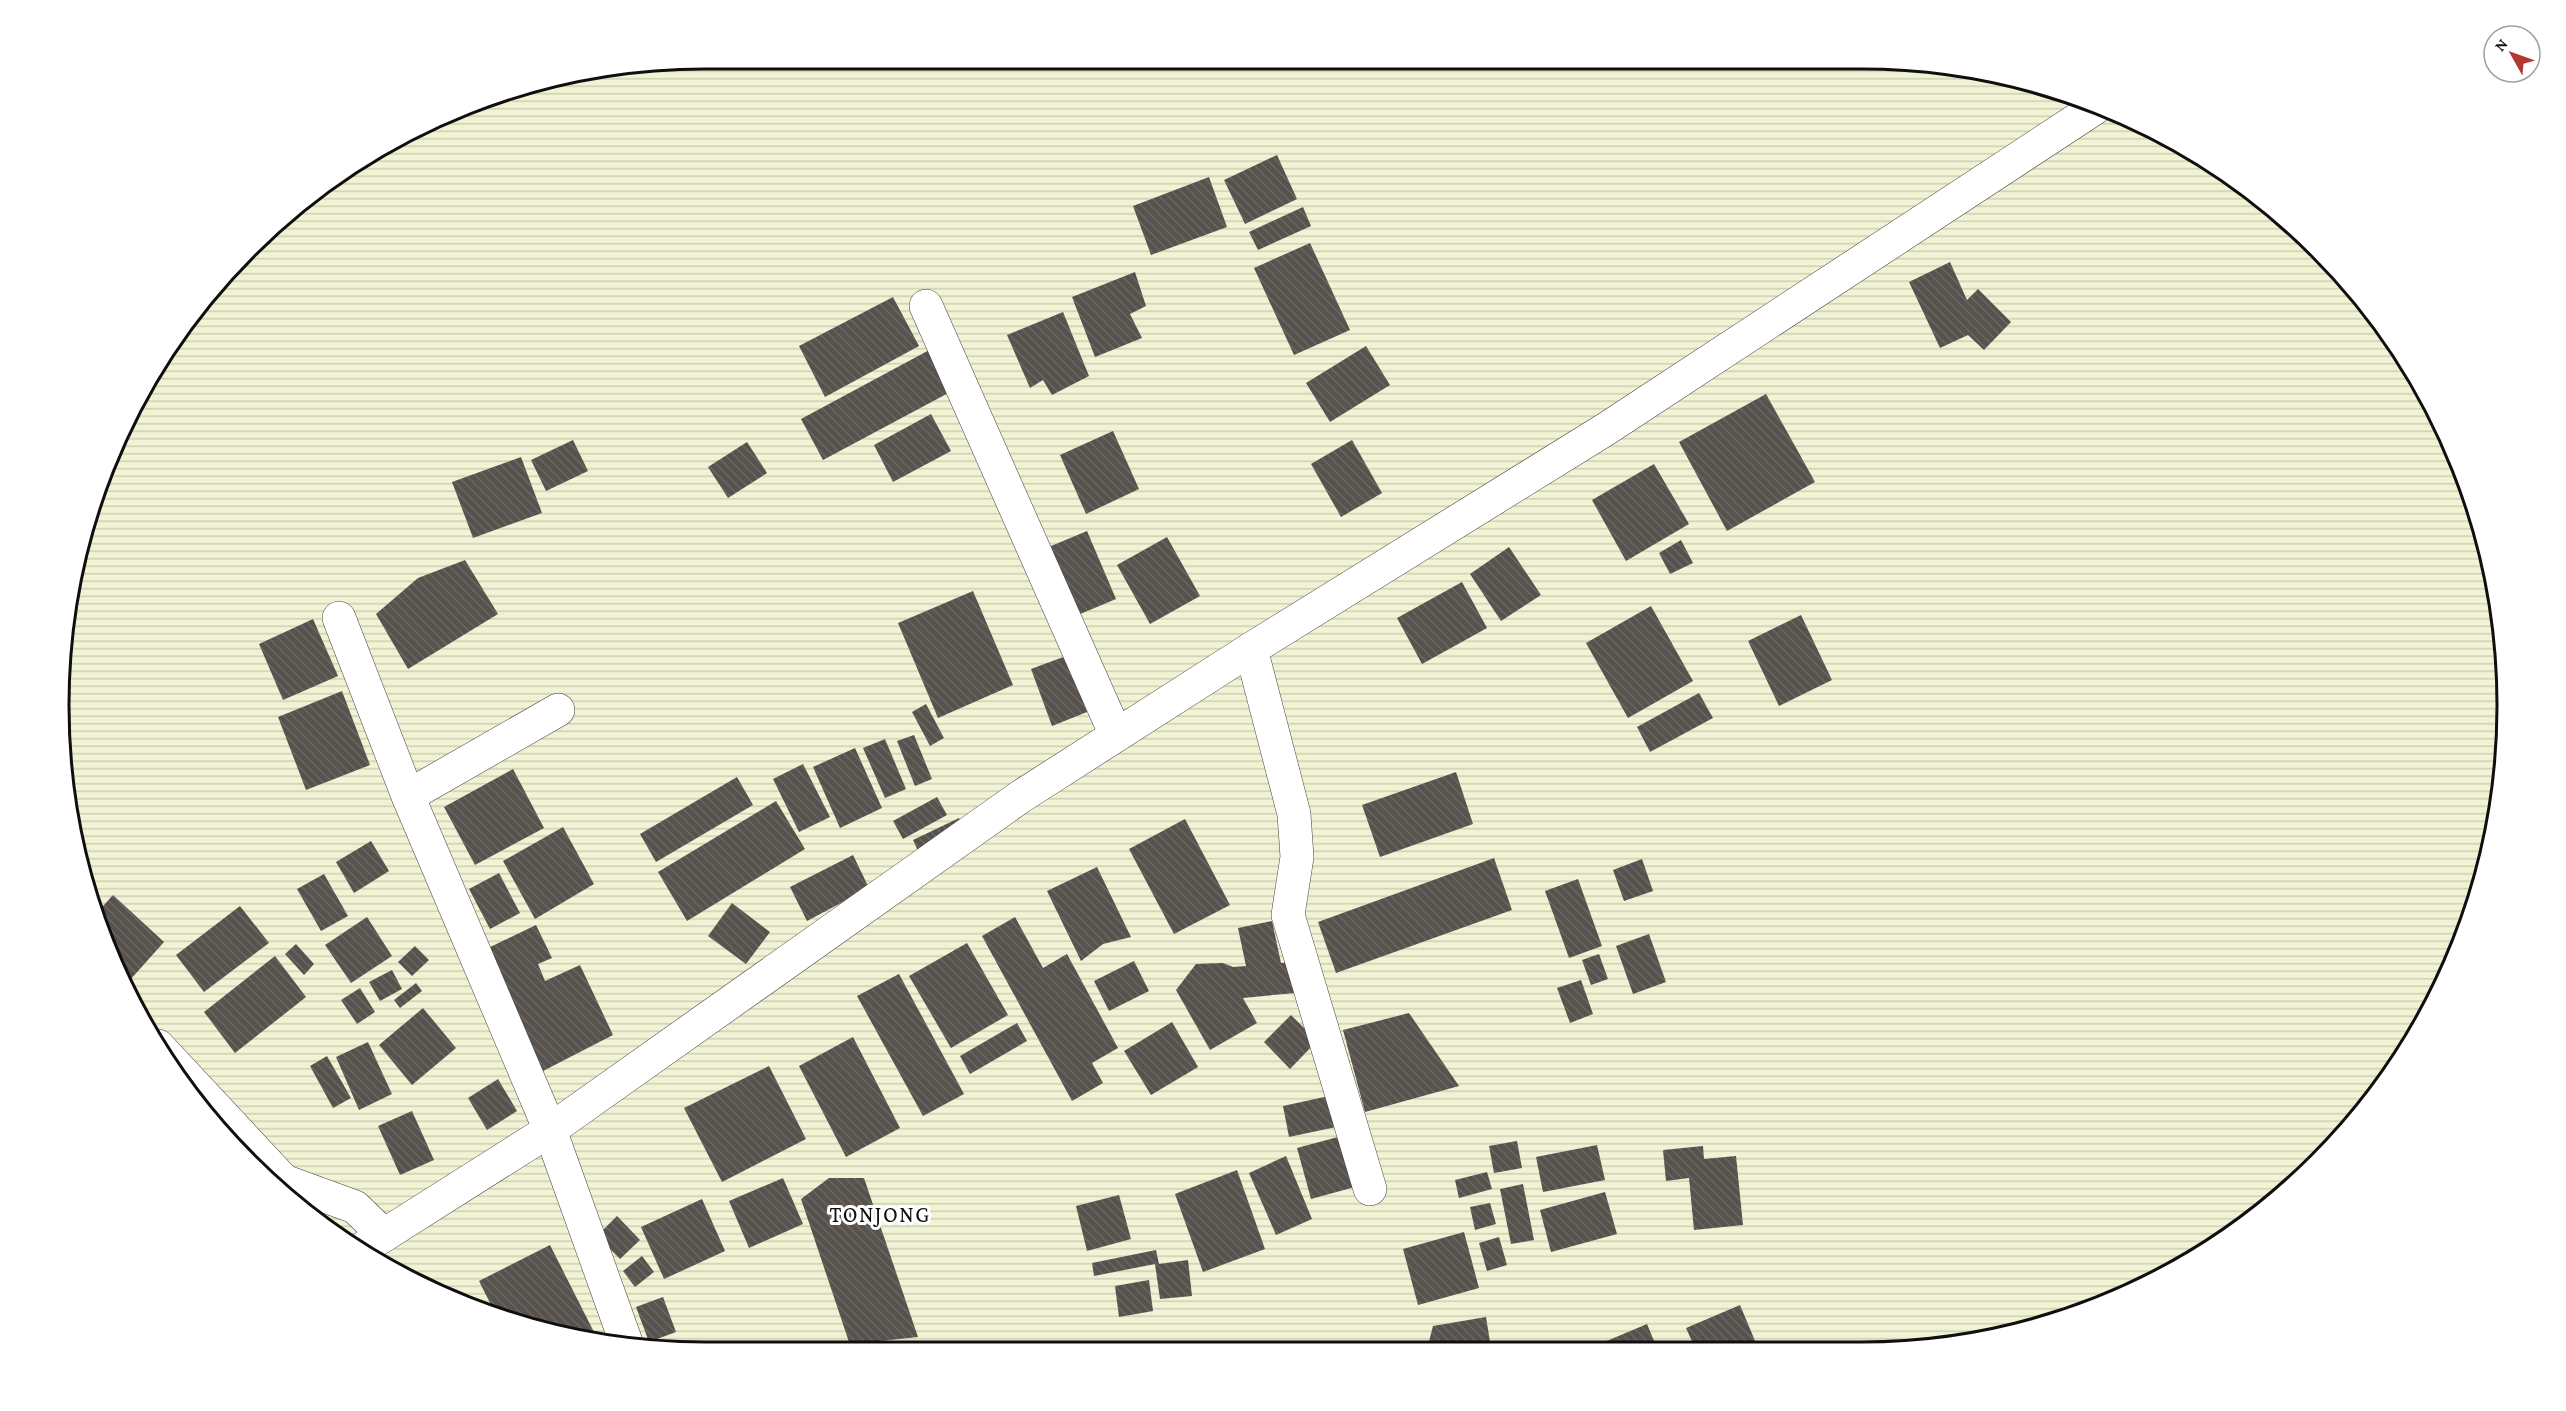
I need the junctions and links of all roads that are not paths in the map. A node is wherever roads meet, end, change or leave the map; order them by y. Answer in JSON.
{"nodes":[{"id":1,"x":2089,"y":112,"type":"edge"},
{"id":2,"x":926,"y":306,"type":"dead end"},
{"id":3,"x":339,"y":618,"type":"dead end"},
{"id":4,"x":1251,"y":649,"type":"junction"},
{"id":5,"x":558,"y":710,"type":"dead end"},
{"id":6,"x":1116,"y":735,"type":"junction"},
{"id":7,"x":408,"y":796,"type":"junction"},
{"id":8,"x":198,"y":1089,"type":"edge"},
{"id":9,"x":550,"y":1130,"type":"junction"},
{"id":10,"x":1370,"y":1189,"type":"dead end"},
{"id":11,"x":372,"y":1243,"type":"edge"},
{"id":12,"x":624,"y":1337,"type":"edge"}],
"edges":[{"from":1,"to":4,"type":"street"},
{"from":2,"to":6,"type":"street"},
{"from":3,"to":7,"type":"street"},
{"from":4,"to":6,"type":"street"},
{"from":4,"to":10,"type":"street"},
{"from":5,"to":7,"type":"street"},
{"from":6,"to":9,"type":"street"},
{"from":7,"to":9,"type":"street"},
{"from":8,"to":11,"type":"street"},
{"from":9,"to":11,"type":"street"},
{"from":9,"to":12,"type":"street"}]}
